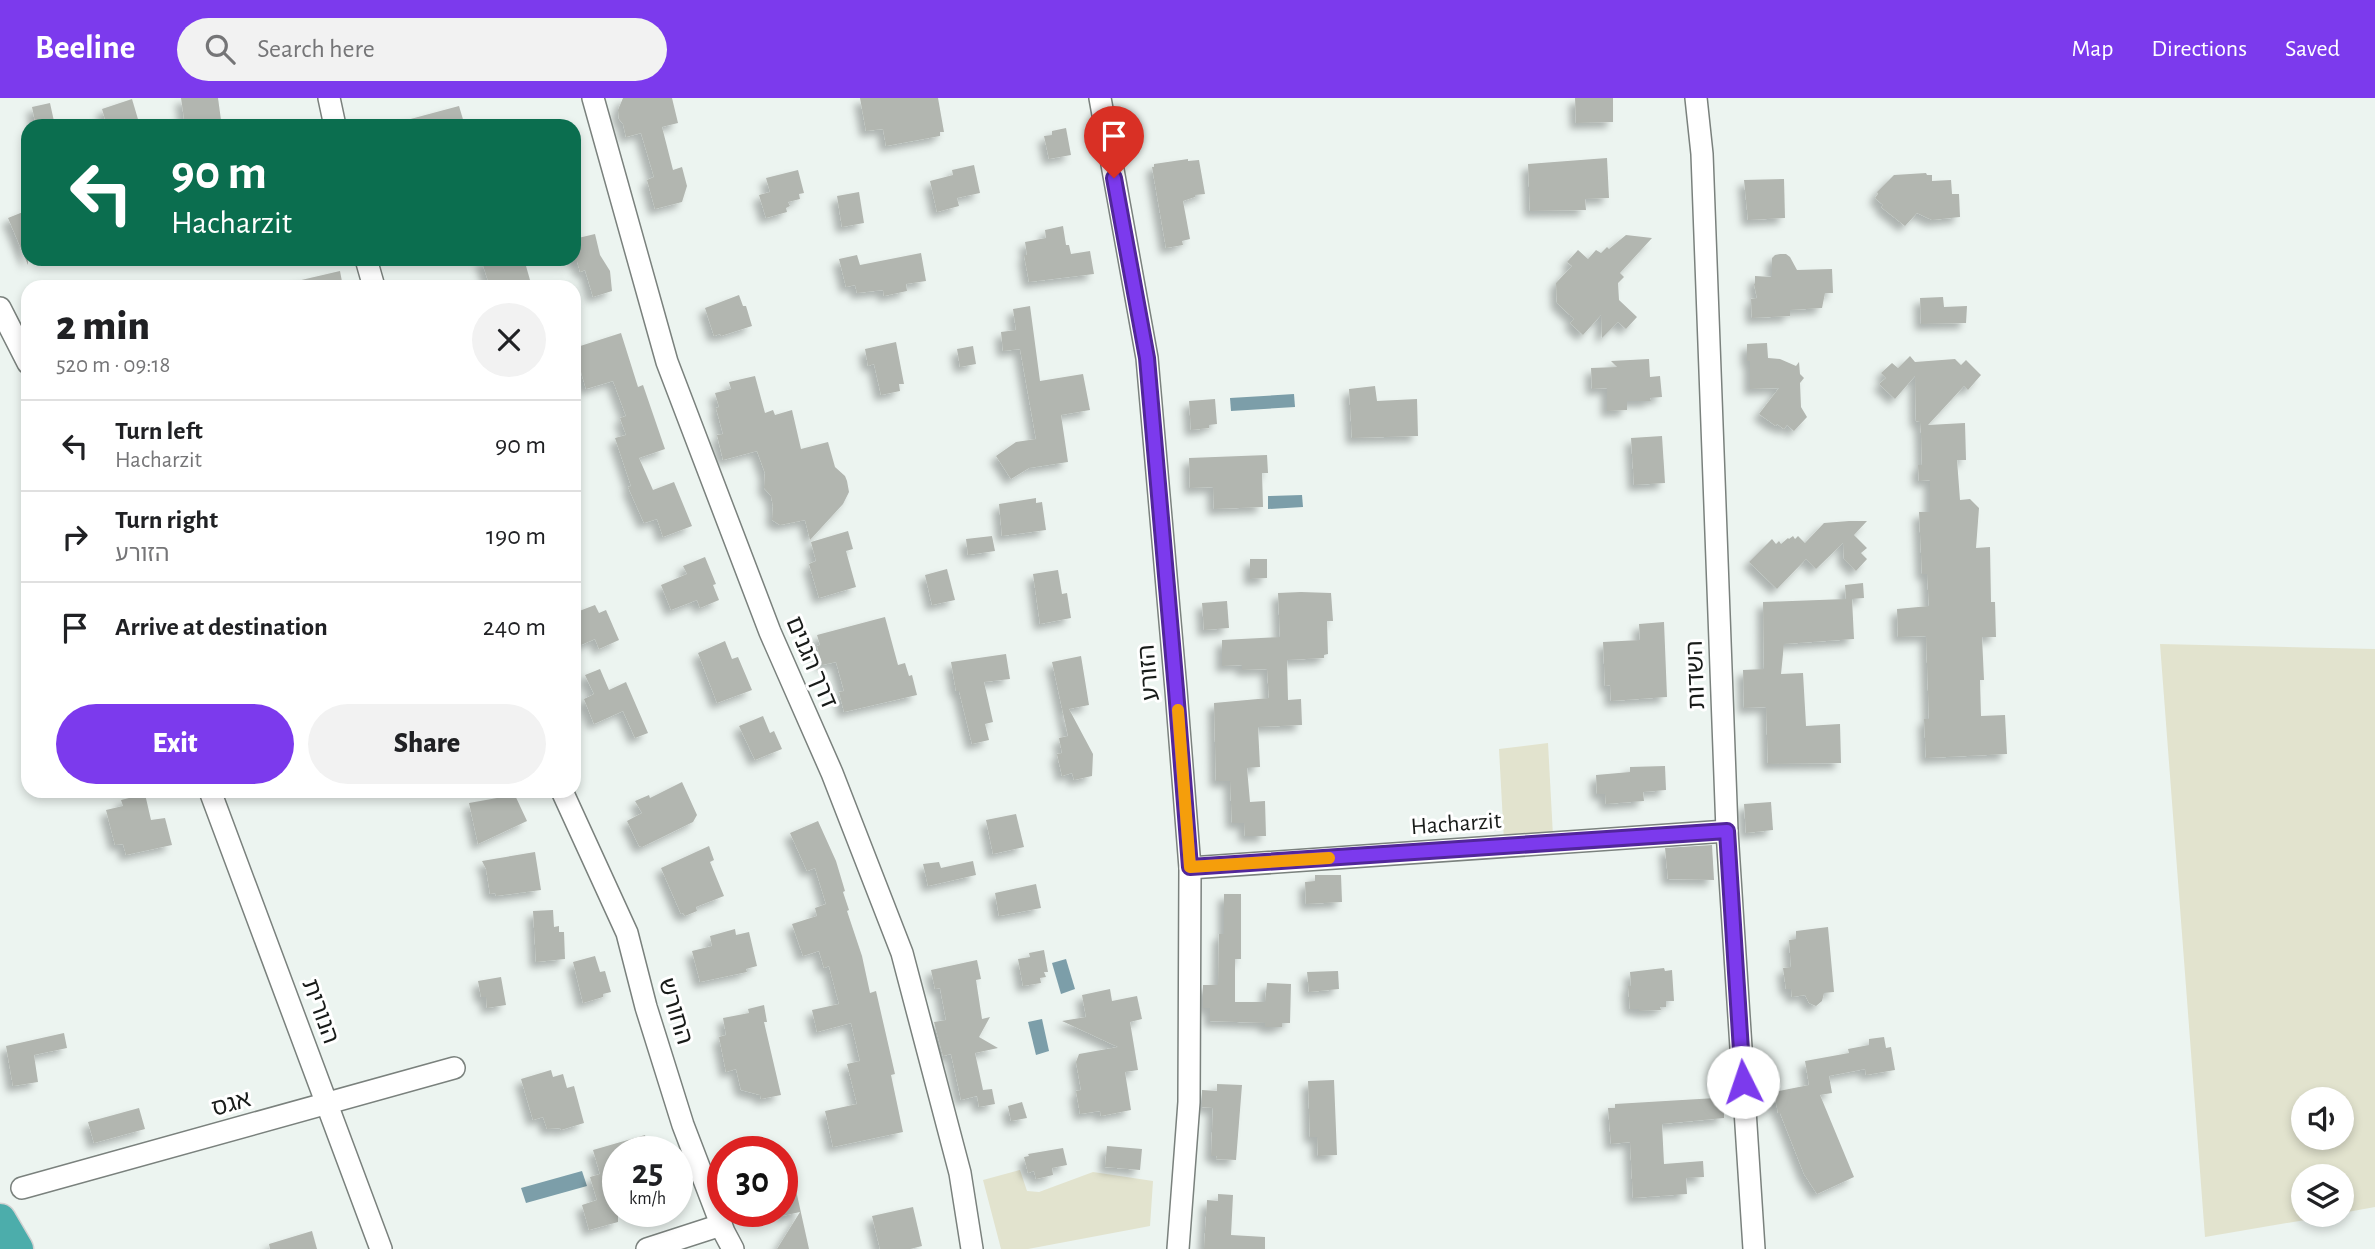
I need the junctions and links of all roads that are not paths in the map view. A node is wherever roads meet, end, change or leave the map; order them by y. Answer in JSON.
{"nodes":[{"id":1,"x":330,"y":98,"type":"edge"},
{"id":2,"x":593,"y":98,"type":"edge"},
{"id":3,"x":1100,"y":98,"type":"edge"},
{"id":4,"x":1696,"y":98,"type":"edge"},
{"id":5,"x":334,"y":119,"type":"edge"},
{"id":6,"x":0,"y":307,"type":"edge"},
{"id":7,"x":21,"y":349,"type":"edge"},
{"id":8,"x":213,"y":798,"type":"edge"},
{"id":9,"x":565,"y":798,"type":"edge"},
{"id":10,"x":1727,"y":831,"type":"junction"},
{"id":11,"x":1190,"y":867,"type":"junction"},
{"id":12,"x":454,"y":1068,"type":"dead end"},
{"id":13,"x":327,"y":1104,"type":"junction"},
{"id":14,"x":22,"y":1188,"type":"dead end"},
{"id":15,"x":707,"y":1188,"type":"edge"},
{"id":16,"x":0,"y":1220,"type":"edge"},
{"id":17,"x":715,"y":1227,"type":"edge"},
{"id":18,"x":722,"y":1227,"type":"edge"},
{"id":19,"x":17,"y":1249,"type":"edge"},
{"id":20,"x":381,"y":1249,"type":"edge"},
{"id":21,"x":647,"y":1249,"type":"edge"},
{"id":22,"x":733,"y":1249,"type":"edge"},
{"id":23,"x":972,"y":1249,"type":"edge"},
{"id":24,"x":1178,"y":1249,"type":"edge"},
{"id":25,"x":1754,"y":1249,"type":"edge"}],
"edges":[{"from":1,"to":5,"type":"street"},
{"from":2,"to":23,"type":"street","name":"דרך הגנים"},
{"from":3,"to":11,"type":"street","name":"הזורע"},
{"from":4,"to":10,"type":"street","name":"השדות"},
{"from":6,"to":7,"type":"street"},
{"from":8,"to":13,"type":"street","name":"הנורית"},
{"from":9,"to":15,"type":"street","name":"החורש"},
{"from":10,"to":11,"type":"street","name":"Hacharzit"},
{"from":10,"to":25,"type":"street","name":"השדות"},
{"from":11,"to":24,"type":"street","name":"הזורע"},
{"from":12,"to":13,"type":"street","name":"אגס"},
{"from":13,"to":14,"type":"street","name":"אגס"},
{"from":13,"to":20,"type":"street","name":"הנורית"},
{"from":16,"to":19,"type":"highway"},
{"from":17,"to":21,"type":"street"},
{"from":18,"to":22,"type":"street","name":"החורש"}]}
